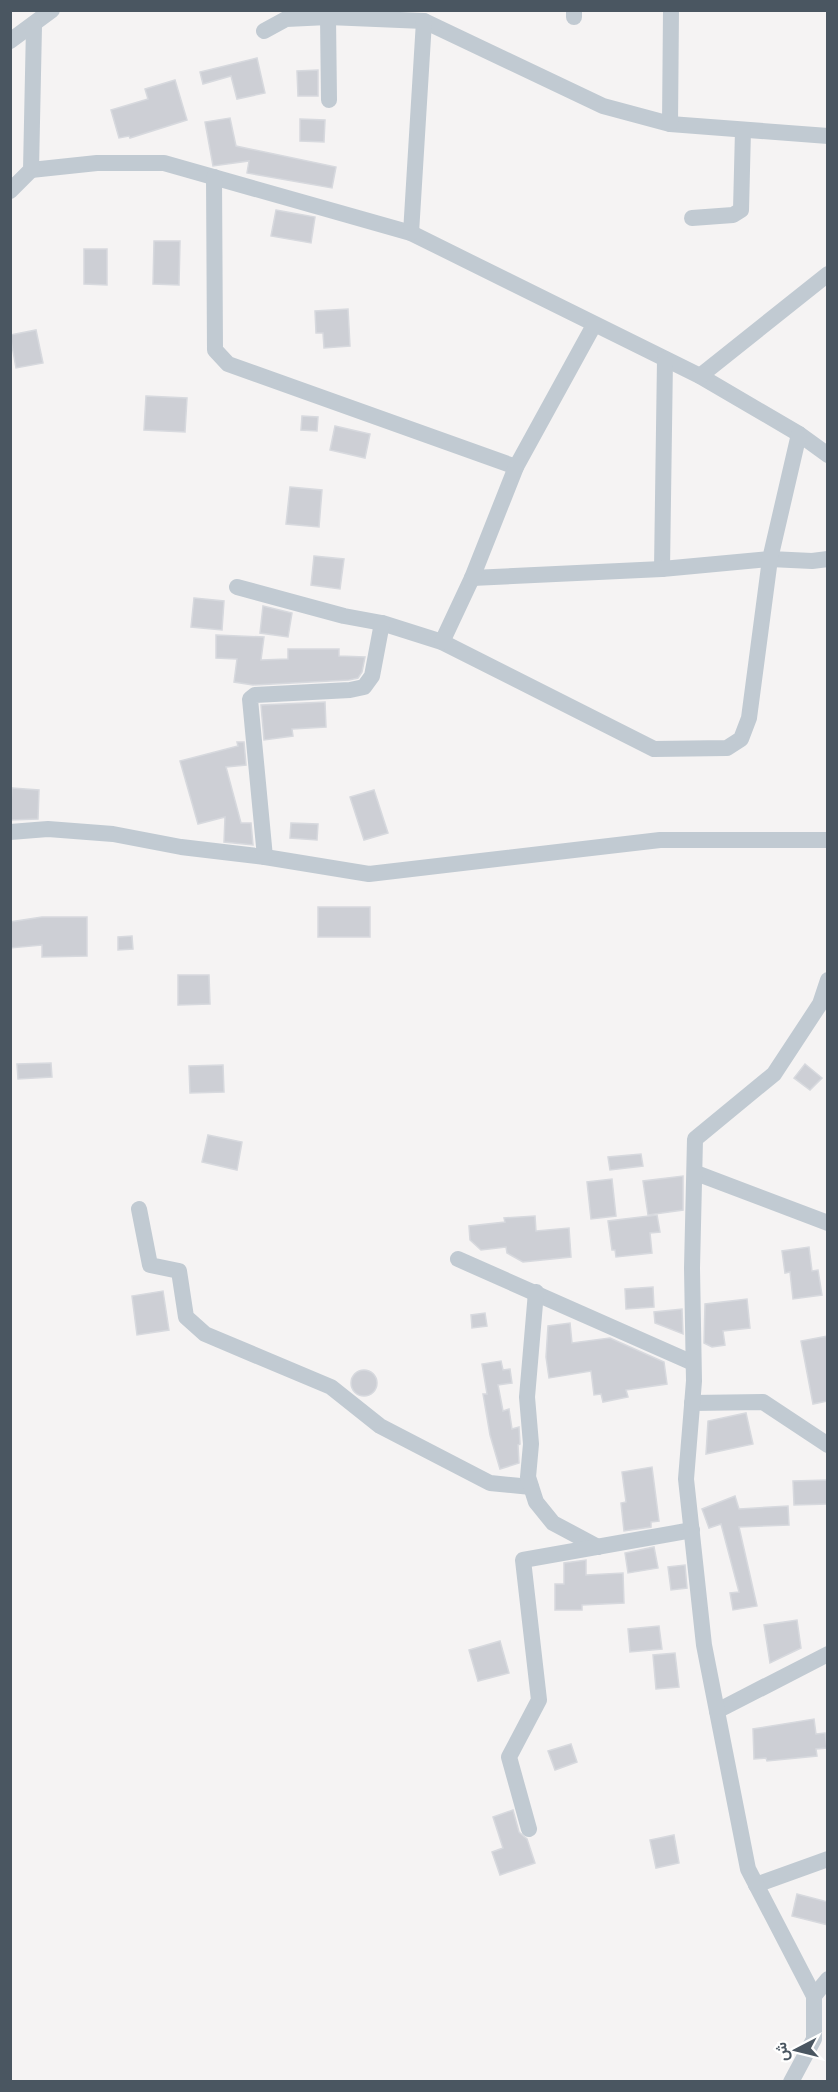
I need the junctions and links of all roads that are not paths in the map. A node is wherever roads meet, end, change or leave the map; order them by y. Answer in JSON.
{"nodes":[{"id":1,"x":52,"y":10,"type":"edge"},
{"id":2,"x":671,"y":10,"type":"edge"},
{"id":3,"x":328,"y":17,"type":"junction"},
{"id":4,"x":424,"y":21,"type":"junction"},
{"id":5,"x":34,"y":26,"type":"junction"},
{"id":6,"x":264,"y":31,"type":"dead end"},
{"id":7,"x":10,"y":41,"type":"edge"},
{"id":8,"x":329,"y":100,"type":"dead end"},
{"id":9,"x":670,"y":124,"type":"junction"},
{"id":10,"x":743,"y":130,"type":"junction"},
{"id":11,"x":828,"y":136,"type":"edge"},
{"id":12,"x":31,"y":170,"type":"junction"},
{"id":13,"x":214,"y":177,"type":"junction"},
{"id":14,"x":10,"y":191,"type":"edge"},
{"id":15,"x":692,"y":218,"type":"dead end"},
{"id":16,"x":411,"y":233,"type":"junction"},
{"id":17,"x":828,"y":274,"type":"edge"},
{"id":18,"x":594,"y":325,"type":"junction"},
{"id":19,"x":665,"y":359,"type":"junction"},
{"id":20,"x":700,"y":376,"type":"junction"},
{"id":21,"x":799,"y":434,"type":"junction"},
{"id":22,"x":828,"y":455,"type":"edge"},
{"id":23,"x":516,"y":466,"type":"junction"},
{"id":24,"x":771,"y":559,"type":"junction"},
{"id":25,"x":828,"y":559,"type":"edge"},
{"id":26,"x":662,"y":569,"type":"junction"},
{"id":27,"x":472,"y":578,"type":"junction"},
{"id":28,"x":237,"y":587,"type":"dead end"},
{"id":29,"x":382,"y":623,"type":"junction"},
{"id":30,"x":442,"y":642,"type":"junction"},
{"id":31,"x":10,"y":832,"type":"edge"},
{"id":32,"x":828,"y":840,"type":"edge"},
{"id":33,"x":265,"y":856,"type":"junction"},
{"id":34,"x":828,"y":980,"type":"edge"},
{"id":35,"x":696,"y":1173,"type":"junction"},
{"id":36,"x":139,"y":1209,"type":"dead end"},
{"id":37,"x":828,"y":1223,"type":"edge"},
{"id":38,"x":458,"y":1259,"type":"dead end"},
{"id":39,"x":536,"y":1292,"type":"junction"},
{"id":40,"x":693,"y":1363,"type":"junction"},
{"id":41,"x":692,"y":1403,"type":"junction"},
{"id":42,"x":828,"y":1445,"type":"edge"},
{"id":43,"x":531,"y":1488,"type":"junction"},
{"id":44,"x":692,"y":1530,"type":"junction"},
{"id":45,"x":598,"y":1547,"type":"junction"},
{"id":46,"x":828,"y":1654,"type":"edge"},
{"id":47,"x":717,"y":1711,"type":"junction"},
{"id":48,"x":529,"y":1829,"type":"dead end"},
{"id":49,"x":828,"y":1859,"type":"edge"},
{"id":50,"x":756,"y":1885,"type":"junction"},
{"id":51,"x":828,"y":1979,"type":"edge"},
{"id":52,"x":814,"y":1996,"type":"junction"},
{"id":53,"x":791,"y":2082,"type":"edge"}],
"edges":[{"from":1,"to":5,"type":"street"},
{"from":2,"to":9,"type":"street"},
{"from":3,"to":4,"type":"street"},
{"from":3,"to":6,"type":"street"},
{"from":3,"to":8,"type":"street"},
{"from":4,"to":9,"type":"street"},
{"from":4,"to":16,"type":"street"},
{"from":5,"to":7,"type":"street"},
{"from":5,"to":12,"type":"street"},
{"from":9,"to":10,"type":"street"},
{"from":10,"to":11,"type":"street"},
{"from":10,"to":15,"type":"street"},
{"from":12,"to":13,"type":"street"},
{"from":12,"to":14,"type":"street"},
{"from":13,"to":16,"type":"street"},
{"from":13,"to":23,"type":"street"},
{"from":16,"to":18,"type":"street"},
{"from":17,"to":20,"type":"street"},
{"from":18,"to":19,"type":"street"},
{"from":18,"to":23,"type":"street"},
{"from":19,"to":20,"type":"street"},
{"from":19,"to":26,"type":"street"},
{"from":20,"to":21,"type":"street"},
{"from":21,"to":22,"type":"street"},
{"from":21,"to":24,"type":"street"},
{"from":23,"to":27,"type":"street"},
{"from":24,"to":25,"type":"street"},
{"from":24,"to":26,"type":"street"},
{"from":24,"to":30,"type":"street"},
{"from":26,"to":27,"type":"street"},
{"from":27,"to":30,"type":"street"},
{"from":28,"to":29,"type":"street"},
{"from":29,"to":30,"type":"street"},
{"from":29,"to":33,"type":"street"},
{"from":31,"to":33,"type":"street"},
{"from":32,"to":33,"type":"street"},
{"from":34,"to":35,"type":"street"},
{"from":35,"to":37,"type":"street"},
{"from":35,"to":40,"type":"street"},
{"from":36,"to":43,"type":"street"},
{"from":38,"to":39,"type":"street"},
{"from":39,"to":40,"type":"street"},
{"from":39,"to":43,"type":"street"},
{"from":40,"to":41,"type":"street"},
{"from":41,"to":42,"type":"street"},
{"from":41,"to":44,"type":"street"},
{"from":43,"to":45,"type":"street"},
{"from":44,"to":45,"type":"street"},
{"from":44,"to":47,"type":"street"},
{"from":45,"to":48,"type":"street"},
{"from":46,"to":47,"type":"street"},
{"from":47,"to":50,"type":"street"},
{"from":49,"to":50,"type":"street"},
{"from":50,"to":52,"type":"street"},
{"from":51,"to":52,"type":"street"},
{"from":52,"to":53,"type":"street"}]}
